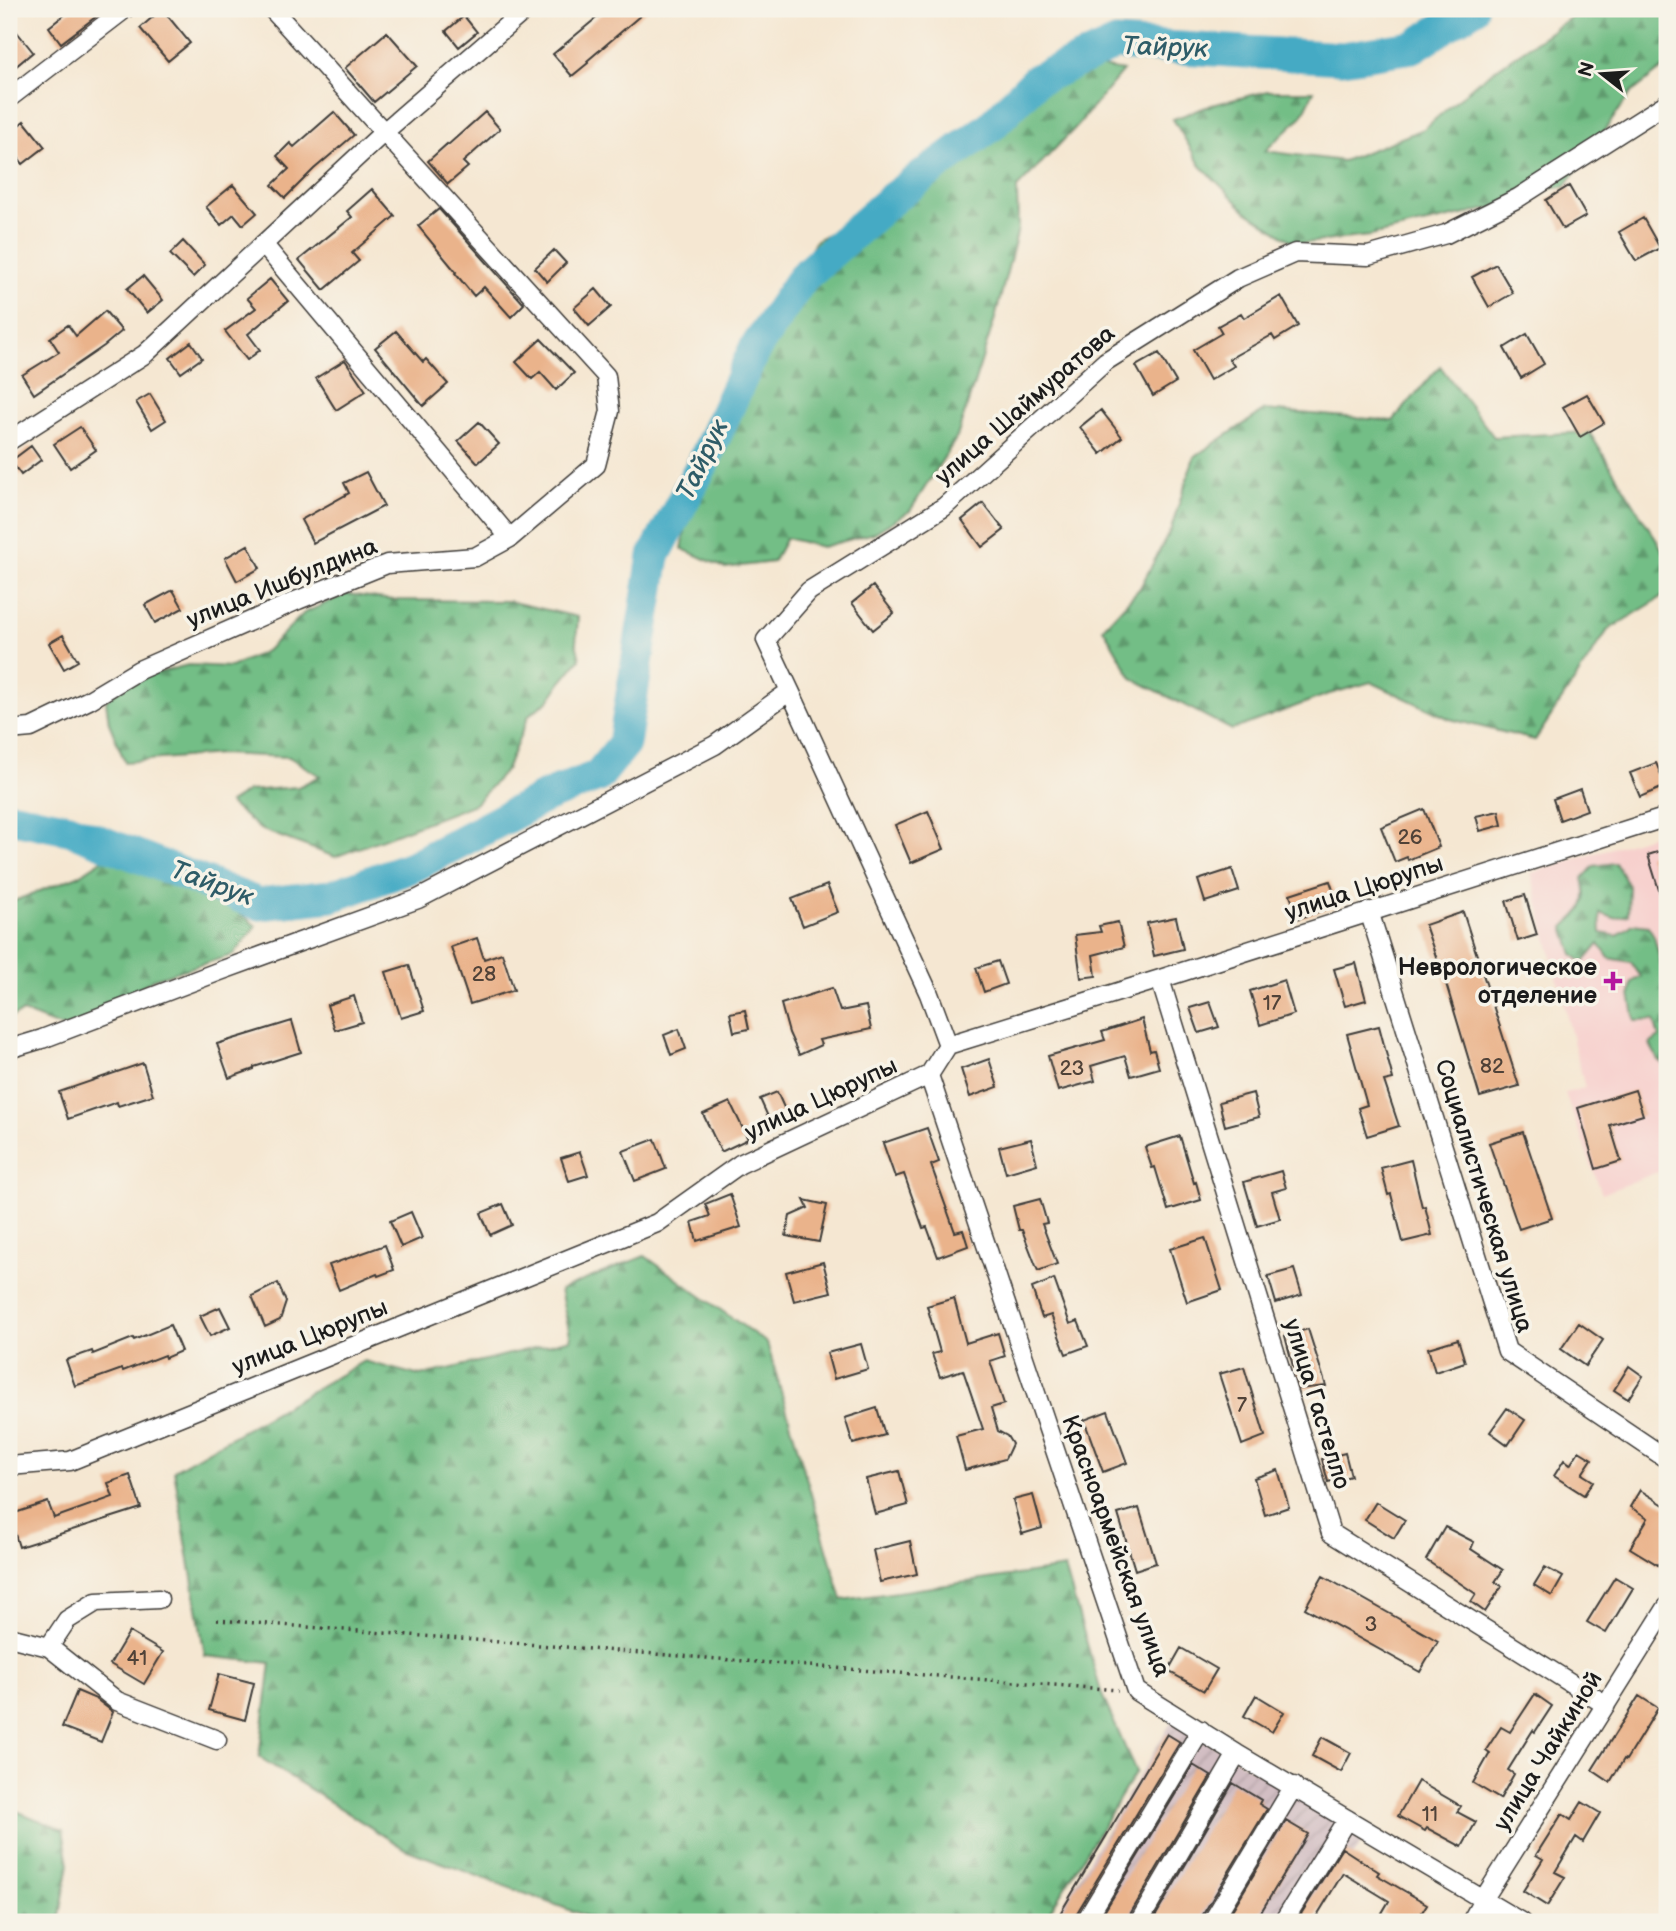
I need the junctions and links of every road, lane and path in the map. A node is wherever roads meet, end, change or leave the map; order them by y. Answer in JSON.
{"nodes":[{"id":1,"x":125,"y":9,"type":"edge"},
{"id":2,"x":272,"y":9,"type":"edge"},
{"id":3,"x":526,"y":9,"type":"edge"},
{"id":4,"x":9,"y":98,"type":"edge"},
{"id":5,"x":1667,"y":103,"type":"edge"},
{"id":6,"x":384,"y":132,"type":"junction"},
{"id":7,"x":263,"y":244,"type":"junction"},
{"id":8,"x":9,"y":440,"type":"edge"},
{"id":9,"x":510,"y":538,"type":"junction"},
{"id":10,"x":790,"y":691,"type":"junction"},
{"id":11,"x":9,"y":730,"type":"edge"},
{"id":12,"x":1667,"y":817,"type":"edge"},
{"id":13,"x":1369,"y":911,"type":"junction"},
{"id":14,"x":1160,"y":979,"type":"junction"},
{"id":15,"x":948,"y":1045,"type":"junction"},
{"id":16,"x":9,"y":1049,"type":"edge"},
{"id":17,"x":929,"y":1075,"type":"junction"},
{"id":18,"x":1667,"y":1458,"type":"edge"},
{"id":19,"x":9,"y":1466,"type":"edge"},
{"id":20,"x":159,"y":1599,"type":"dead end"},
{"id":21,"x":1667,"y":1607,"type":"edge"},
{"id":22,"x":217,"y":1620,"type":"dead end"},
{"id":23,"x":9,"y":1637,"type":"edge"},
{"id":24,"x":49,"y":1647,"type":"junction"},
{"id":25,"x":1136,"y":1691,"type":"junction"},
{"id":26,"x":1606,"y":1705,"type":"junction"},
{"id":27,"x":1201,"y":1730,"type":"junction"},
{"id":28,"x":217,"y":1740,"type":"dead end"},
{"id":29,"x":1237,"y":1754,"type":"junction"},
{"id":30,"x":1294,"y":1786,"type":"junction"},
{"id":31,"x":1348,"y":1819,"type":"junction"},
{"id":32,"x":1483,"y":1900,"type":"junction"},
{"id":33,"x":1085,"y":1922,"type":"edge"},
{"id":34,"x":1139,"y":1922,"type":"edge"},
{"id":35,"x":1212,"y":1922,"type":"edge"},
{"id":36,"x":1283,"y":1922,"type":"edge"},
{"id":37,"x":1471,"y":1922,"type":"edge"},
{"id":38,"x":1521,"y":1922,"type":"edge"}],
"edges":[{"from":1,"to":4,"type":"street"},
{"from":2,"to":6,"type":"street"},
{"from":3,"to":6,"type":"street"},
{"from":5,"to":10,"type":"street","name":"улица Шаймуратова"},
{"from":6,"to":7,"type":"street"},
{"from":6,"to":9,"type":"street","name":"улица Ишбулдина"},
{"from":7,"to":8,"type":"street"},
{"from":7,"to":9,"type":"street"},
{"from":9,"to":11,"type":"street","name":"улица Ишбулдина"},
{"from":10,"to":15,"type":"street"},
{"from":10,"to":16,"type":"street"},
{"from":12,"to":13,"type":"street","name":"улица Цюрупы"},
{"from":13,"to":14,"type":"street","name":"улица Цюрупы"},
{"from":13,"to":18,"type":"street","name":"Социалистическая улица"},
{"from":14,"to":15,"type":"street","name":"улица Цюрупы"},
{"from":14,"to":26,"type":"street","name":"улица Гастелло"},
{"from":15,"to":17,"type":"street","name":"улица Цюрупы"},
{"from":17,"to":19,"type":"street","name":"улица Цюрупы"},
{"from":17,"to":25,"type":"street","name":"Красноармейская улица"},
{"from":20,"to":24,"type":"street"},
{"from":21,"to":26,"type":"street","name":"улица Чайкиной"},
{"from":22,"to":25,"type":"path"},
{"from":23,"to":24,"type":"street"},
{"from":24,"to":28,"type":"street"},
{"from":25,"to":27,"type":"street","name":"Красноармейская улица"},
{"from":26,"to":32,"type":"street","name":"улица Чайкиной"},
{"from":27,"to":29,"type":"street","name":"Красноармейская улица"},
{"from":27,"to":33,"type":"street"},
{"from":29,"to":30,"type":"street","name":"Красноармейская улица"},
{"from":29,"to":34,"type":"street"},
{"from":30,"to":31,"type":"street","name":"Красноармейская улица"},
{"from":30,"to":35,"type":"street"},
{"from":31,"to":32,"type":"street","name":"Красноармейская улица"},
{"from":31,"to":36,"type":"street"},
{"from":32,"to":37,"type":"street","name":"улица Чайкиной"},
{"from":32,"to":38,"type":"street","name":"Красноармейская улица"}]}
